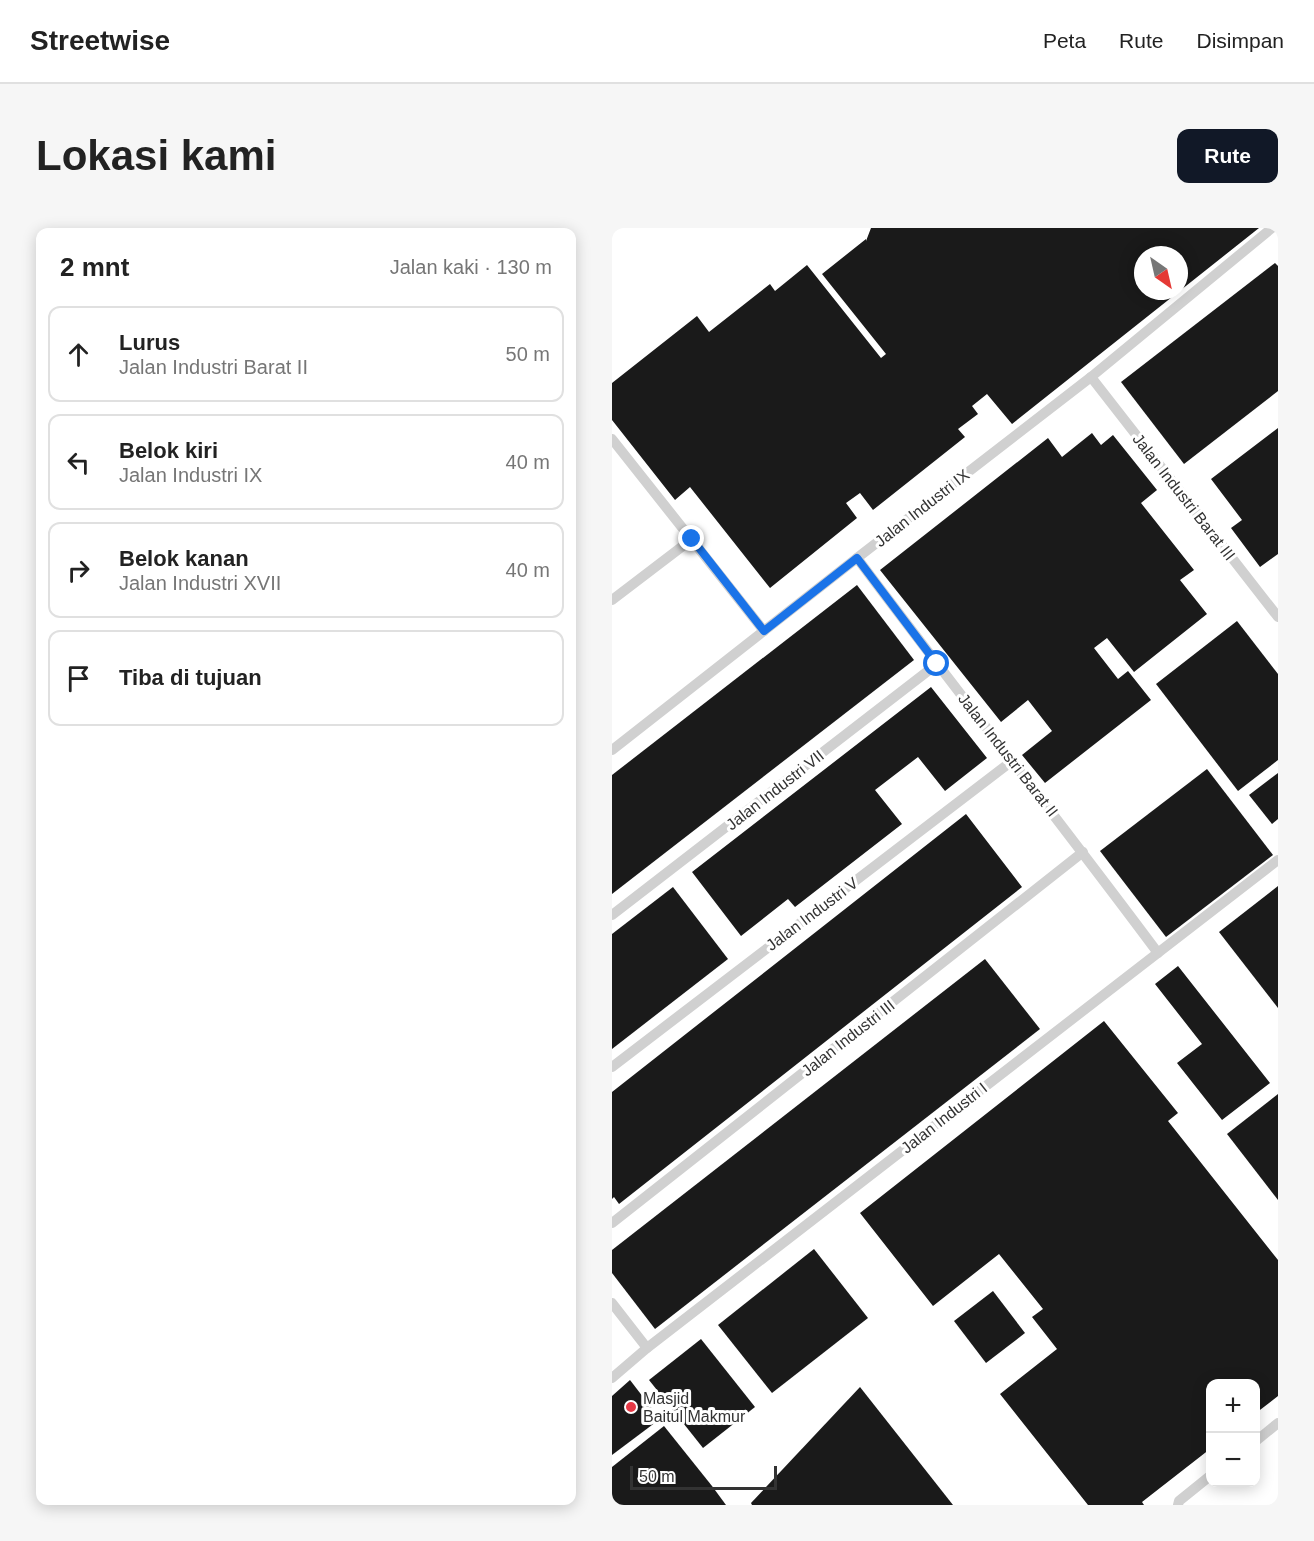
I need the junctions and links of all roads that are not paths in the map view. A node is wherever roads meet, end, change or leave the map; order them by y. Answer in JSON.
{"nodes":[{"id":1,"x":1272,"y":228,"type":"edge"},
{"id":2,"x":1091,"y":377,"type":"junction"},
{"id":3,"x":613,"y":442,"type":"edge"},
{"id":4,"x":692,"y":539,"type":"junction"},
{"id":5,"x":857,"y":558,"type":"junction"},
{"id":6,"x":612,"y":600,"type":"edge"},
{"id":7,"x":1278,"y":618,"type":"edge"},
{"id":8,"x":764,"y":631,"type":"junction"},
{"id":9,"x":937,"y":664,"type":"junction"},
{"id":10,"x":612,"y":750,"type":"edge"},
{"id":11,"x":1012,"y":761,"type":"junction"},
{"id":12,"x":1083,"y":852,"type":"junction"},
{"id":13,"x":1278,"y":861,"type":"edge"},
{"id":14,"x":612,"y":915,"type":"edge"},
{"id":15,"x":1158,"y":953,"type":"junction"},
{"id":16,"x":612,"y":1067,"type":"edge"},
{"id":17,"x":612,"y":1223,"type":"edge"},
{"id":18,"x":612,"y":1303,"type":"edge"},
{"id":19,"x":647,"y":1348,"type":"junction"},
{"id":20,"x":612,"y":1378,"type":"edge"},
{"id":21,"x":1278,"y":1423,"type":"edge"},
{"id":22,"x":1260,"y":1438,"type":"edge"},
{"id":23,"x":1206,"y":1479,"type":"edge"},
{"id":24,"x":1178,"y":1505,"type":"edge"}],
"edges":[{"from":1,"to":2,"type":"lane","name":"Jalan Industri IX"},
{"from":2,"to":5,"type":"lane","name":"Jalan Industri IX"},
{"from":2,"to":7,"type":"lane","name":"Jalan Industri Barat III"},
{"from":3,"to":4,"type":"lane"},
{"from":4,"to":6,"type":"lane"},
{"from":4,"to":8,"type":"lane"},
{"from":5,"to":8,"type":"lane","name":"Jalan Industri IX"},
{"from":5,"to":9,"type":"lane","name":"Jalan Industri Barat II"},
{"from":8,"to":10,"type":"lane","name":"Jalan Industri IX"},
{"from":9,"to":11,"type":"lane","name":"Jalan Industri Barat II"},
{"from":9,"to":14,"type":"lane","name":"Jalan Industri VII"},
{"from":11,"to":12,"type":"lane","name":"Jalan Industri Barat II"},
{"from":11,"to":16,"type":"lane","name":"Jalan Industri V"},
{"from":12,"to":15,"type":"lane","name":"Jalan Industri Barat II"},
{"from":12,"to":17,"type":"lane","name":"Jalan Industri III"},
{"from":13,"to":15,"type":"lane","name":"Jalan Industri I"},
{"from":15,"to":19,"type":"lane","name":"Jalan Industri I"},
{"from":18,"to":19,"type":"lane"},
{"from":19,"to":20,"type":"lane","name":"Jalan Industri I"},
{"from":21,"to":22,"type":"lane"},
{"from":23,"to":24,"type":"lane"}]}
